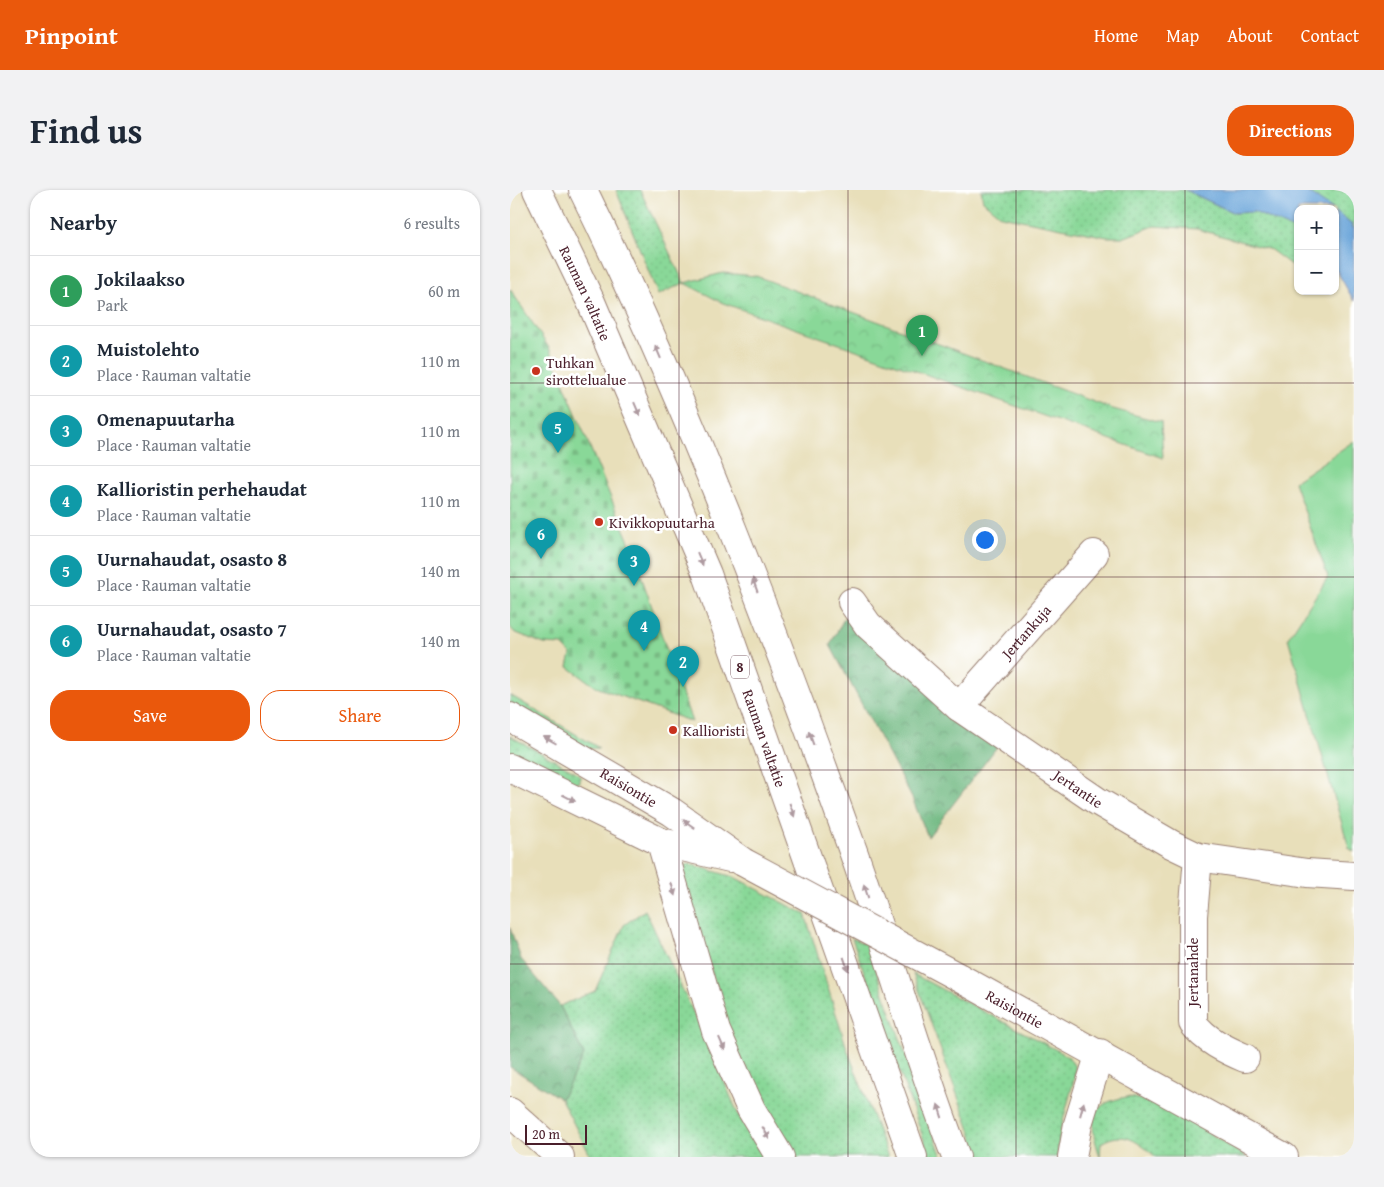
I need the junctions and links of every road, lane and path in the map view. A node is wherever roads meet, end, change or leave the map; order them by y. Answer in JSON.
{"nodes":[{"id":1,"x":537,"y":190,"type":"edge"},
{"id":2,"x":583,"y":190,"type":"edge"},
{"id":3,"x":1094,"y":554,"type":"dead end"},
{"id":4,"x":852,"y":602,"type":"dead end"},
{"id":5,"x":959,"y":707,"type":"junction"},
{"id":6,"x":510,"y":717,"type":"edge"},
{"id":7,"x":510,"y":768,"type":"edge"},
{"id":8,"x":661,"y":842,"type":"junction"},
{"id":9,"x":1198,"y":857,"type":"junction"},
{"id":10,"x":743,"y":862,"type":"junction"},
{"id":11,"x":1354,"y":876,"type":"edge"},
{"id":12,"x":1100,"y":1053,"type":"junction"},
{"id":13,"x":1245,"y":1058,"type":"dead end"},
{"id":14,"x":510,"y":1112,"type":"edge"},
{"id":15,"x":560,"y":1157,"type":"edge"},
{"id":16,"x":780,"y":1157,"type":"edge"},
{"id":17,"x":913,"y":1157,"type":"edge"},
{"id":18,"x":956,"y":1157,"type":"edge"},
{"id":19,"x":1072,"y":1157,"type":"edge"},
{"id":20,"x":1284,"y":1157,"type":"edge"}],
"edges":[{"from":1,"to":17,"type":"main road","name":"Rauman valtatie","number":"8","one_way":true},
{"from":18,"to":2,"type":"main road","one_way":true},
{"from":3,"to":5,"type":"main road","name":"Jertankuja"},
{"from":4,"to":5,"type":"main road","name":"Jertantie"},
{"from":5,"to":9,"type":"main road","name":"Jertantie"},
{"from":10,"to":6,"type":"main road","name":"Raisiontie","one_way":true},
{"from":7,"to":8,"type":"main road","name":"Raisiontie","one_way":true},
{"from":8,"to":10,"type":"main road","name":"Raisiontie"},
{"from":8,"to":16,"type":"main road","one_way":true},
{"from":9,"to":11,"type":"main road","name":"Jertantie"},
{"from":9,"to":13,"type":"main road","name":"Jertanahde"},
{"from":10,"to":12,"type":"main road","name":"Raisiontie","bridge":true},
{"from":19,"to":12,"type":"main road","one_way":true},
{"from":12,"to":20,"type":"main road","name":"Raisiontie"},
{"from":14,"to":15,"type":"main road"}]}
